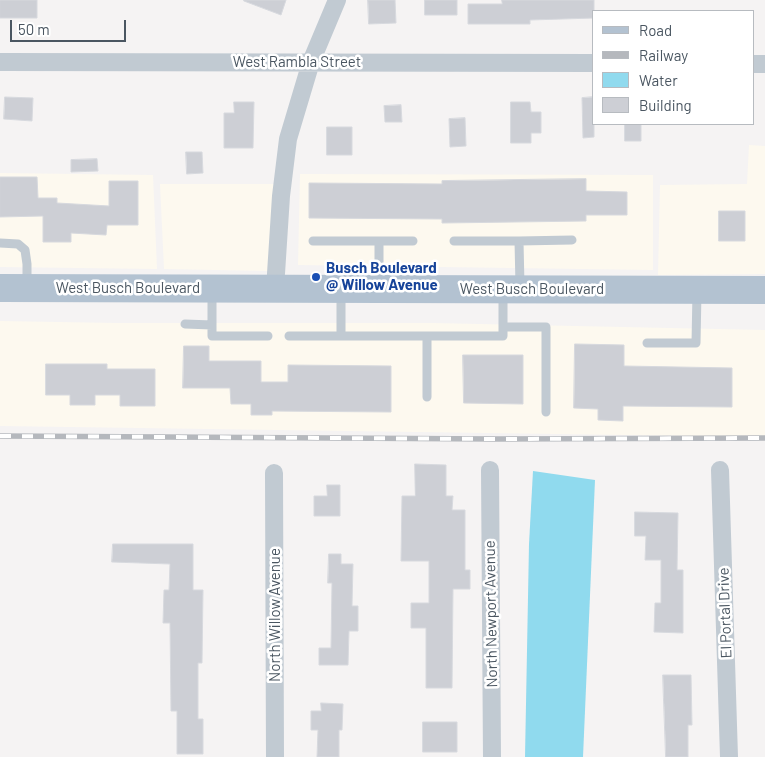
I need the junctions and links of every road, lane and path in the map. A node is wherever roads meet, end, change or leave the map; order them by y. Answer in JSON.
{"nodes":[{"id":1,"x":337,"y":0,"type":"edge"},
{"id":2,"x":0,"y":62,"type":"edge"},
{"id":3,"x":311,"y":62,"type":"junction"},
{"id":4,"x":592,"y":63,"type":"edge"},
{"id":5,"x":572,"y":240,"type":"dead end"},
{"id":6,"x":313,"y":241,"type":"dead end"},
{"id":7,"x":379,"y":241,"type":"junction"},
{"id":8,"x":413,"y":241,"type":"dead end"},
{"id":9,"x":454,"y":241,"type":"dead end"},
{"id":10,"x":519,"y":241,"type":"junction"},
{"id":11,"x":0,"y":243,"type":"edge"},
{"id":12,"x":0,"y":288,"type":"edge"},
{"id":13,"x":27,"y":288,"type":"junction"},
{"id":14,"x":212,"y":288,"type":"junction"},
{"id":15,"x":274,"y":289,"type":"junction"},
{"id":16,"x":341,"y":289,"type":"junction"},
{"id":17,"x":379,"y":289,"type":"junction"},
{"id":18,"x":512,"y":289,"type":"junction"},
{"id":19,"x":697,"y":290,"type":"junction"},
{"id":20,"x":765,"y":290,"type":"edge"},
{"id":21,"x":185,"y":324,"type":"dead end"},
{"id":22,"x":212,"y":325,"type":"junction"},
{"id":23,"x":503,"y":327,"type":"junction"},
{"id":24,"x":268,"y":336,"type":"dead end"},
{"id":25,"x":289,"y":336,"type":"dead end"},
{"id":26,"x":341,"y":336,"type":"junction"},
{"id":27,"x":427,"y":336,"type":"junction"},
{"id":28,"x":647,"y":343,"type":"dead end"},
{"id":29,"x":427,"y":397,"type":"dead end"},
{"id":30,"x":546,"y":412,"type":"dead end"},
{"id":31,"x":490,"y":470,"type":"dead end"},
{"id":32,"x":720,"y":470,"type":"dead end"},
{"id":33,"x":274,"y":473,"type":"dead end"},
{"id":34,"x":275,"y":757,"type":"edge"},
{"id":35,"x":492,"y":757,"type":"edge"},
{"id":36,"x":729,"y":757,"type":"edge"}],
"edges":[{"from":1,"to":3,"type":"street"},
{"from":2,"to":3,"type":"street","name":"West Rambla Street"},
{"from":3,"to":4,"type":"street","name":"West Rambla Street"},
{"from":3,"to":15,"type":"street"},
{"from":5,"to":10,"type":"lane"},
{"from":6,"to":7,"type":"lane"},
{"from":7,"to":8,"type":"lane"},
{"from":7,"to":17,"type":"lane"},
{"from":9,"to":10,"type":"lane"},
{"from":10,"to":18,"type":"lane"},
{"from":11,"to":13,"type":"lane"},
{"from":12,"to":13,"type":"main road","name":"West Busch Boulevard"},
{"from":13,"to":14,"type":"main road","name":"West Busch Boulevard"},
{"from":14,"to":15,"type":"main road","name":"West Busch Boulevard"},
{"from":14,"to":22,"type":"lane"},
{"from":15,"to":16,"type":"main road","name":"West Busch Boulevard"},
{"from":16,"to":17,"type":"main road","name":"West Busch Boulevard"},
{"from":16,"to":26,"type":"lane"},
{"from":17,"to":18,"type":"main road","name":"West Busch Boulevard"},
{"from":18,"to":19,"type":"main road","name":"West Busch Boulevard"},
{"from":18,"to":23,"type":"lane"},
{"from":19,"to":20,"type":"main road","name":"West Busch Boulevard"},
{"from":19,"to":28,"type":"lane"},
{"from":21,"to":22,"type":"lane"},
{"from":22,"to":24,"type":"lane"},
{"from":23,"to":27,"type":"lane"},
{"from":23,"to":30,"type":"lane"},
{"from":25,"to":26,"type":"lane"},
{"from":26,"to":27,"type":"lane"},
{"from":27,"to":29,"type":"lane"},
{"from":31,"to":35,"type":"street","name":"North Newport Avenue"},
{"from":32,"to":36,"type":"street","name":"El Portal Drive"},
{"from":33,"to":34,"type":"street","name":"North Willow Avenue"}]}
